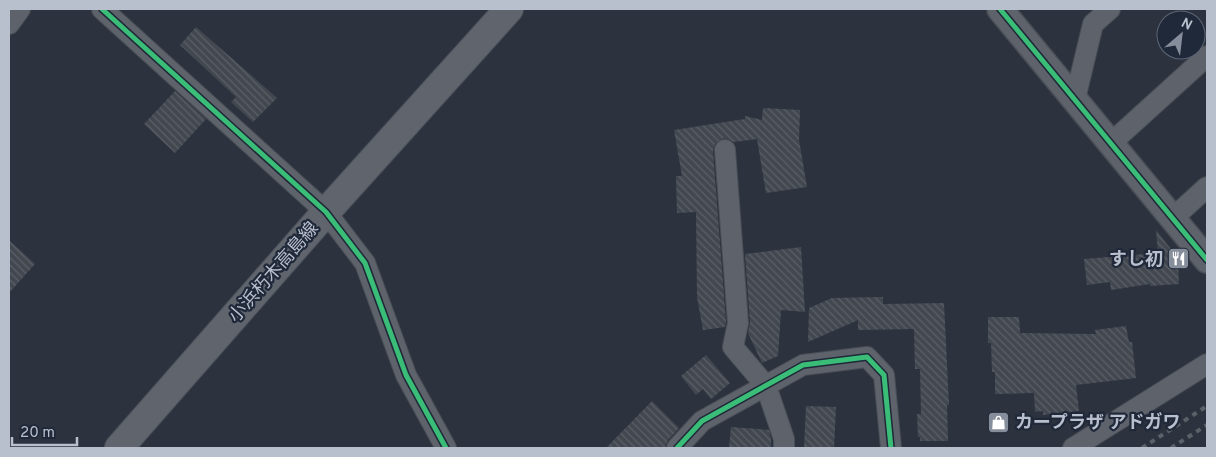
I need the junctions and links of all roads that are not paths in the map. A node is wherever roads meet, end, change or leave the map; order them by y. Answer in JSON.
{"nodes":[{"id":1,"x":20,"y":9,"type":"edge"},
{"id":2,"x":102,"y":9,"type":"edge"},
{"id":3,"x":509,"y":9,"type":"edge"},
{"id":4,"x":1000,"y":9,"type":"edge"},
{"id":5,"x":1110,"y":9,"type":"edge"},
{"id":6,"x":9,"y":24,"type":"edge"},
{"id":7,"x":1207,"y":56,"type":"edge"},
{"id":8,"x":1075,"y":99,"type":"junction"},
{"id":9,"x":1111,"y":143,"type":"junction"},
{"id":10,"x":725,"y":150,"type":"dead end"},
{"id":11,"x":1207,"y":187,"type":"edge"},
{"id":12,"x":326,"y":212,"type":"junction"},
{"id":13,"x":1173,"y":218,"type":"junction"},
{"id":14,"x":1207,"y":260,"type":"edge"},
{"id":15,"x":1207,"y":364,"type":"edge"},
{"id":16,"x":766,"y":386,"type":"junction"},
{"id":17,"x":119,"y":448,"type":"edge"},
{"id":18,"x":446,"y":448,"type":"edge"},
{"id":19,"x":677,"y":448,"type":"edge"},
{"id":20,"x":784,"y":448,"type":"edge"},
{"id":21,"x":891,"y":448,"type":"edge"},
{"id":22,"x":1073,"y":448,"type":"edge"}],
"edges":[{"from":1,"to":6,"type":"street"},
{"from":2,"to":12,"type":"street"},
{"from":3,"to":12,"type":"main road","name":"小浜朽木高島線"},
{"from":4,"to":8,"type":"street"},
{"from":5,"to":8,"type":"street"},
{"from":7,"to":9,"type":"street"},
{"from":8,"to":9,"type":"street"},
{"from":9,"to":13,"type":"street"},
{"from":10,"to":16,"type":"street"},
{"from":11,"to":13,"type":"street"},
{"from":12,"to":17,"type":"main road","name":"小浜朽木高島線"},
{"from":12,"to":18,"type":"street"},
{"from":13,"to":14,"type":"street"},
{"from":15,"to":22,"type":"street"},
{"from":16,"to":19,"type":"street"},
{"from":16,"to":20,"type":"street"},
{"from":16,"to":21,"type":"street"}]}
